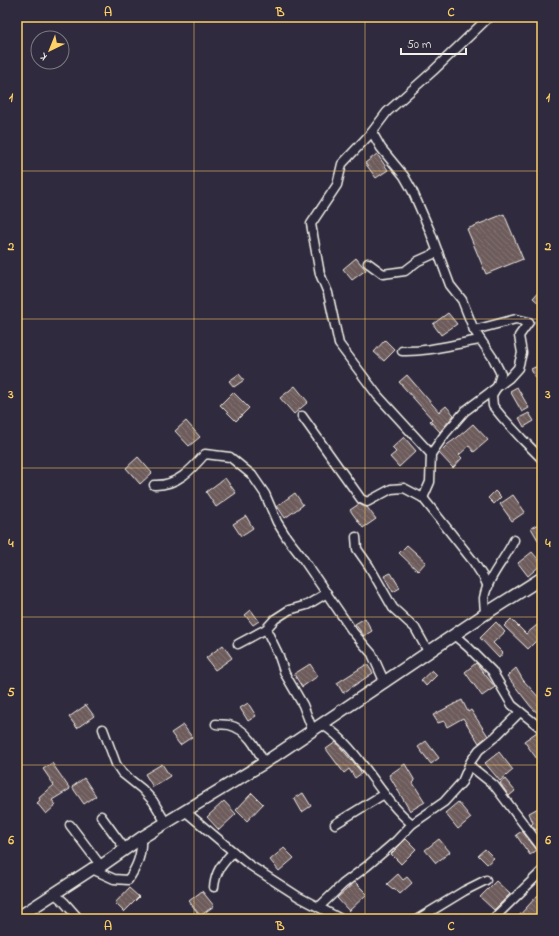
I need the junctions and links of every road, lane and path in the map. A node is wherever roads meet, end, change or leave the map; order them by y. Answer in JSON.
{"nodes":[{"id":1,"x":489,"y":17,"type":"edge"},
{"id":2,"x":372,"y":132,"type":"junction"},
{"id":3,"x":438,"y":252,"type":"junction"},
{"id":4,"x":368,"y":263,"type":"dead end"},
{"id":5,"x":474,"y":330,"type":"junction"},
{"id":6,"x":480,"y":340,"type":"junction"},
{"id":7,"x":402,"y":351,"type":"dead end"},
{"id":8,"x":498,"y":387,"type":"junction"},
{"id":9,"x":302,"y":416,"type":"dead end"},
{"id":10,"x":431,"y":454,"type":"junction"},
{"id":11,"x":542,"y":459,"type":"edge"},
{"id":12,"x":154,"y":484,"type":"dead end"},
{"id":13,"x":423,"y":498,"type":"junction"},
{"id":14,"x":356,"y":537,"type":"dead end"},
{"id":15,"x":514,"y":540,"type":"dead end"},
{"id":16,"x":542,"y":578,"type":"edge"},
{"id":17,"x":488,"y":587,"type":"junction"},
{"id":18,"x":327,"y":593,"type":"junction"},
{"id":19,"x":485,"y":614,"type":"junction"},
{"id":20,"x":266,"y":629,"type":"junction"},
{"id":21,"x":454,"y":635,"type":"junction"},
{"id":22,"x":238,"y":644,"type":"dead end"},
{"id":23,"x":429,"y":653,"type":"junction"},
{"id":24,"x":385,"y":683,"type":"junction"},
{"id":25,"x":520,"y":712,"type":"junction"},
{"id":26,"x":216,"y":724,"type":"dead end"},
{"id":27,"x":318,"y":728,"type":"junction"},
{"id":28,"x":103,"y":729,"type":"dead end"},
{"id":29,"x":542,"y":729,"type":"edge"},
{"id":30,"x":264,"y":763,"type":"junction"},
{"id":31,"x":469,"y":765,"type":"junction"},
{"id":32,"x":384,"y":794,"type":"junction"},
{"id":33,"x":186,"y":812,"type":"junction"},
{"id":34,"x":101,"y":816,"type":"dead end"},
{"id":35,"x":166,"y":823,"type":"junction"},
{"id":36,"x":335,"y":824,"type":"dead end"},
{"id":37,"x":412,"y":824,"type":"junction"},
{"id":38,"x":70,"y":826,"type":"dead end"},
{"id":39,"x":141,"y":838,"type":"junction"},
{"id":40,"x":542,"y":848,"type":"edge"},
{"id":41,"x":125,"y":849,"type":"junction"},
{"id":42,"x":234,"y":852,"type":"junction"},
{"id":43,"x":96,"y":868,"type":"junction"},
{"id":44,"x":542,"y":871,"type":"edge"},
{"id":45,"x":486,"y":880,"type":"dead end"},
{"id":46,"x":214,"y":887,"type":"dead end"},
{"id":47,"x":55,"y":894,"type":"junction"},
{"id":48,"x":319,"y":907,"type":"junction"},
{"id":49,"x":17,"y":918,"type":"edge"},
{"id":50,"x":79,"y":919,"type":"edge"},
{"id":51,"x":341,"y":919,"type":"edge"},
{"id":52,"x":418,"y":919,"type":"edge"},
{"id":53,"x":493,"y":919,"type":"edge"}],
"edges":[{"from":1,"to":2,"type":"street"},
{"from":2,"to":3,"type":"street"},
{"from":2,"to":10,"type":"street"},
{"from":3,"to":4,"type":"street"},
{"from":3,"to":5,"type":"street"},
{"from":5,"to":6,"type":"street"},
{"from":5,"to":8,"type":"street"},
{"from":6,"to":7,"type":"street"},
{"from":6,"to":8,"type":"street"},
{"from":8,"to":10,"type":"street"},
{"from":8,"to":11,"type":"street"},
{"from":9,"to":13,"type":"street"},
{"from":10,"to":13,"type":"street"},
{"from":12,"to":18,"type":"street"},
{"from":13,"to":17,"type":"street"},
{"from":14,"to":23,"type":"street"},
{"from":15,"to":17,"type":"street"},
{"from":16,"to":19,"type":"main road"},
{"from":17,"to":19,"type":"street"},
{"from":18,"to":20,"type":"street"},
{"from":18,"to":24,"type":"street"},
{"from":19,"to":21,"type":"main road"},
{"from":20,"to":22,"type":"street"},
{"from":20,"to":27,"type":"street"},
{"from":21,"to":23,"type":"main road"},
{"from":21,"to":25,"type":"street"},
{"from":23,"to":24,"type":"main road"},
{"from":24,"to":27,"type":"main road"},
{"from":25,"to":29,"type":"street"},
{"from":25,"to":31,"type":"street"},
{"from":26,"to":30,"type":"street"},
{"from":27,"to":30,"type":"main road"},
{"from":27,"to":32,"type":"street"},
{"from":28,"to":35,"type":"street"},
{"from":30,"to":33,"type":"main road"},
{"from":31,"to":37,"type":"street"},
{"from":31,"to":40,"type":"street"},
{"from":32,"to":36,"type":"street"},
{"from":32,"to":37,"type":"street"},
{"from":33,"to":35,"type":"main road"},
{"from":33,"to":42,"type":"street"},
{"from":34,"to":41,"type":"street"},
{"from":35,"to":39,"type":"main road"},
{"from":37,"to":48,"type":"street"},
{"from":38,"to":43,"type":"street"},
{"from":39,"to":41,"type":"main road"},
{"from":39,"to":43,"type":"street"},
{"from":41,"to":43,"type":"main road"},
{"from":42,"to":46,"type":"street"},
{"from":42,"to":48,"type":"street"},
{"from":43,"to":47,"type":"main road"},
{"from":44,"to":53,"type":"street"},
{"from":45,"to":52,"type":"street"},
{"from":47,"to":49,"type":"main road"},
{"from":47,"to":50,"type":"street"},
{"from":48,"to":51,"type":"street"}]}
